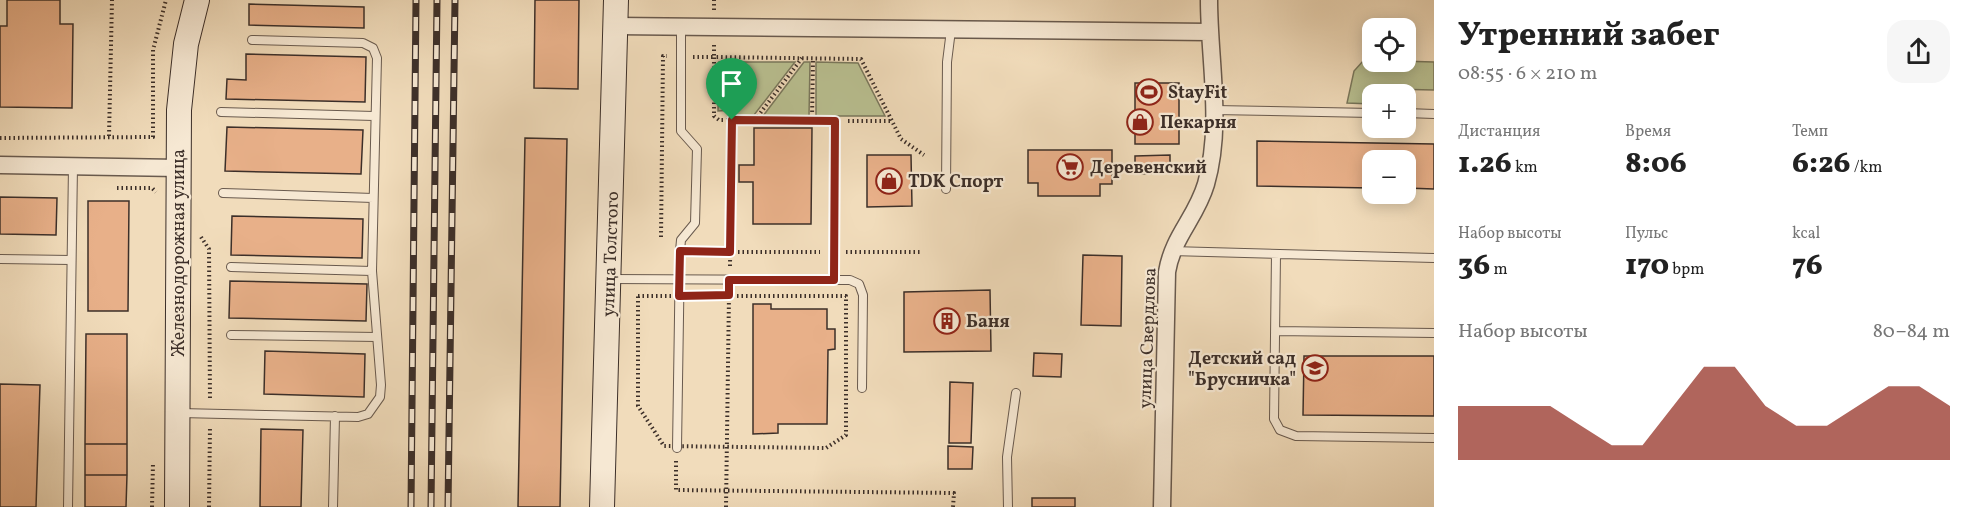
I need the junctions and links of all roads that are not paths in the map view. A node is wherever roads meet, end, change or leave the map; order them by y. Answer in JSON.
{"nodes":[{"id":1,"x":197,"y":0,"type":"edge"},
{"id":2,"x":616,"y":0,"type":"edge"},
{"id":3,"x":1209,"y":0,"type":"edge"},
{"id":4,"x":615,"y":26,"type":"junction"},
{"id":5,"x":681,"y":27,"type":"junction"},
{"id":6,"x":951,"y":30,"type":"junction"},
{"id":7,"x":1209,"y":32,"type":"junction"},
{"id":8,"x":252,"y":40,"type":"dead end"},
{"id":9,"x":1213,"y":111,"type":"junction"},
{"id":10,"x":221,"y":112,"type":"dead end"},
{"id":11,"x":1362,"y":113,"type":"edge"},
{"id":12,"x":1416,"y":113,"type":"edge"},
{"id":13,"x":1434,"y":114,"type":"edge"},
{"id":14,"x":374,"y":116,"type":"junction"},
{"id":15,"x":835,"y":121,"type":"road end"},
{"id":16,"x":0,"y":165,"type":"edge"},
{"id":17,"x":74,"y":166,"type":"junction"},
{"id":18,"x":178,"y":168,"type":"junction"},
{"id":19,"x":946,"y":189,"type":"dead end"},
{"id":20,"x":223,"y":193,"type":"dead end"},
{"id":21,"x":373,"y":198,"type":"junction"},
{"id":22,"x":1171,"y":250,"type":"junction"},
{"id":23,"x":1276,"y":254,"type":"junction"},
{"id":24,"x":1434,"y":258,"type":"edge"},
{"id":25,"x":0,"y":259,"type":"edge"},
{"id":26,"x":71,"y":260,"type":"junction"},
{"id":27,"x":231,"y":267,"type":"dead end"},
{"id":28,"x":372,"y":271,"type":"junction"},
{"id":29,"x":610,"y":279,"type":"junction"},
{"id":30,"x":679,"y":280,"type":"junction"},
{"id":31,"x":834,"y":280,"type":"junction"},
{"id":32,"x":1275,"y":331,"type":"junction"},
{"id":33,"x":1434,"y":333,"type":"edge"},
{"id":34,"x":231,"y":335,"type":"dead end"},
{"id":35,"x":377,"y":337,"type":"junction"},
{"id":36,"x":862,"y":388,"type":"dead end"},
{"id":37,"x":1016,"y":393,"type":"dead end"},
{"id":38,"x":177,"y":413,"type":"junction"},
{"id":39,"x":335,"y":417,"type":"junction"},
{"id":40,"x":1434,"y":438,"type":"edge"},
{"id":41,"x":677,"y":448,"type":"road end"},
{"id":42,"x":68,"y":507,"type":"edge"},
{"id":43,"x":177,"y":507,"type":"edge"},
{"id":44,"x":333,"y":507,"type":"edge"},
{"id":45,"x":602,"y":507,"type":"edge"},
{"id":46,"x":1008,"y":507,"type":"edge"},
{"id":47,"x":1161,"y":507,"type":"edge"}],
"edges":[{"from":1,"to":18,"type":"main road","name":"Железнодорожная улица"},
{"from":2,"to":4,"type":"main road","name":"улица Толстого"},
{"from":3,"to":7,"type":"street","name":"улица Свердлова"},
{"from":4,"to":5,"type":"street"},
{"from":4,"to":29,"type":"main road","name":"улица Толстого"},
{"from":5,"to":6,"type":"street"},
{"from":5,"to":30,"type":"lane"},
{"from":6,"to":7,"type":"street"},
{"from":6,"to":19,"type":"lane"},
{"from":7,"to":9,"type":"street","name":"улица Свердлова"},
{"from":8,"to":14,"type":"lane"},
{"from":9,"to":11,"type":"lane"},
{"from":9,"to":22,"type":"street","name":"улица Свердлова"},
{"from":10,"to":14,"type":"lane"},
{"from":12,"to":13,"type":"lane"},
{"from":14,"to":21,"type":"lane"},
{"from":15,"to":31,"type":"lane"},
{"from":16,"to":17,"type":"street"},
{"from":17,"to":18,"type":"street"},
{"from":17,"to":26,"type":"lane"},
{"from":18,"to":38,"type":"main road","name":"Железнодорожная улица"},
{"from":20,"to":21,"type":"lane"},
{"from":21,"to":28,"type":"lane"},
{"from":22,"to":23,"type":"lane"},
{"from":22,"to":47,"type":"street","name":"улица Свердлова"},
{"from":23,"to":24,"type":"lane"},
{"from":23,"to":32,"type":"lane"},
{"from":25,"to":26,"type":"lane"},
{"from":26,"to":42,"type":"lane"},
{"from":27,"to":28,"type":"lane"},
{"from":28,"to":35,"type":"lane"},
{"from":29,"to":30,"type":"lane"},
{"from":29,"to":45,"type":"main road","name":"улица Толстого"},
{"from":30,"to":31,"type":"lane"},
{"from":30,"to":41,"type":"lane"},
{"from":31,"to":36,"type":"lane"},
{"from":32,"to":33,"type":"lane"},
{"from":32,"to":40,"type":"lane"},
{"from":34,"to":35,"type":"lane"},
{"from":35,"to":39,"type":"lane"},
{"from":37,"to":46,"type":"lane"},
{"from":38,"to":39,"type":"lane"},
{"from":38,"to":43,"type":"main road","name":"Железнодорожная улица"},
{"from":39,"to":44,"type":"lane"}]}
